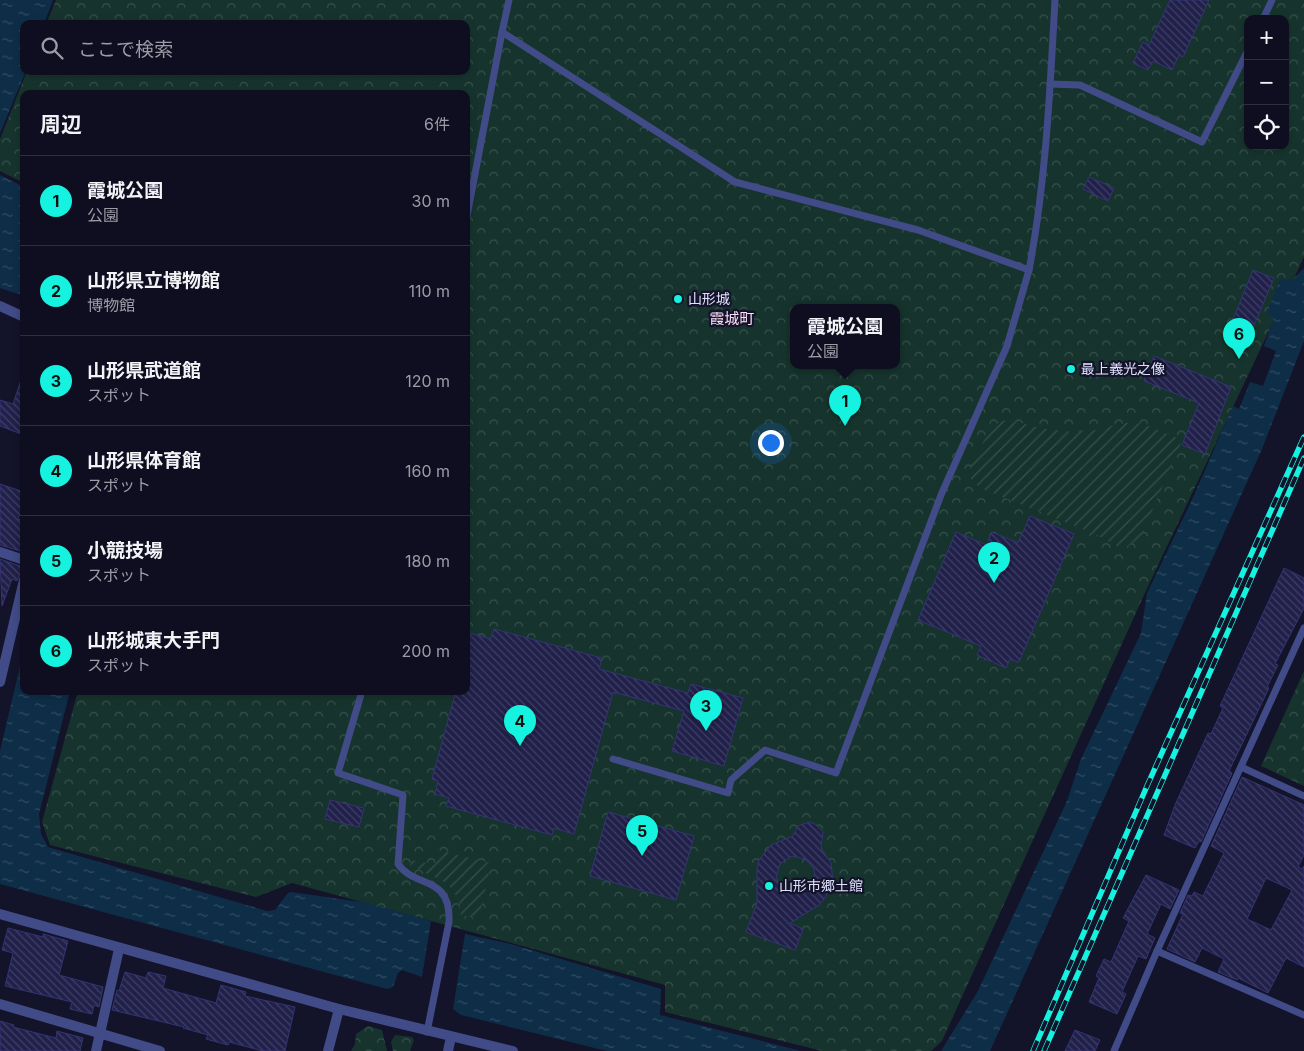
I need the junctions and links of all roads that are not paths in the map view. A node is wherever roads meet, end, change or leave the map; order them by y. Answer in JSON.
{"nodes":[{"id":1,"x":508,"y":0,"type":"edge"},
{"id":2,"x":1055,"y":0,"type":"edge"},
{"id":3,"x":1272,"y":0,"type":"edge"},
{"id":4,"x":1265,"y":15,"type":"edge"},
{"id":5,"x":502,"y":32,"type":"junction"},
{"id":6,"x":1244,"y":58,"type":"edge"},
{"id":7,"x":1050,"y":84,"type":"junction"},
{"id":8,"x":470,"y":200,"type":"edge"},
{"id":9,"x":1029,"y":270,"type":"junction"},
{"id":10,"x":0,"y":306,"type":"edge"},
{"id":11,"x":20,"y":315,"type":"edge"},
{"id":12,"x":0,"y":552,"type":"edge"},
{"id":13,"x":20,"y":559,"type":"edge"},
{"id":14,"x":20,"y":597,"type":"edge"},
{"id":15,"x":1304,"y":628,"type":"edge"},
{"id":16,"x":0,"y":682,"type":"edge"},
{"id":17,"x":361,"y":695,"type":"edge"},
{"id":18,"x":613,"y":758,"type":"dead end"},
{"id":19,"x":1240,"y":767,"type":"junction"},
{"id":20,"x":1304,"y":796,"type":"edge"},
{"id":21,"x":0,"y":914,"type":"edge"},
{"id":22,"x":120,"y":949,"type":"junction"},
{"id":23,"x":1157,"y":951,"type":"junction"},
{"id":24,"x":0,"y":1004,"type":"edge"},
{"id":25,"x":339,"y":1009,"type":"junction"},
{"id":26,"x":1304,"y":1014,"type":"edge"},
{"id":27,"x":427,"y":1032,"type":"junction"},
{"id":28,"x":100,"y":1034,"type":"junction"},
{"id":29,"x":451,"y":1037,"type":"junction"},
{"id":30,"x":96,"y":1051,"type":"edge"},
{"id":31,"x":160,"y":1051,"type":"edge"},
{"id":32,"x":328,"y":1051,"type":"edge"},
{"id":33,"x":448,"y":1051,"type":"edge"},
{"id":34,"x":513,"y":1051,"type":"edge"},
{"id":35,"x":1114,"y":1051,"type":"edge"}],
"edges":[{"from":1,"to":5,"type":"lane"},
{"from":2,"to":7,"type":"lane"},
{"from":3,"to":4,"type":"lane"},
{"from":5,"to":8,"type":"lane"},
{"from":5,"to":9,"type":"lane"},
{"from":6,"to":7,"type":"lane"},
{"from":7,"to":9,"type":"lane"},
{"from":9,"to":18,"type":"lane"},
{"from":10,"to":11,"type":"street"},
{"from":12,"to":13,"type":"street"},
{"from":14,"to":16,"type":"street"},
{"from":15,"to":19,"type":"lane"},
{"from":17,"to":27,"type":"lane"},
{"from":19,"to":20,"type":"lane"},
{"from":19,"to":23,"type":"lane"},
{"from":21,"to":22,"type":"street"},
{"from":22,"to":25,"type":"street"},
{"from":22,"to":28,"type":"street"},
{"from":23,"to":26,"type":"lane"},
{"from":23,"to":35,"type":"lane"},
{"from":24,"to":28,"type":"street"},
{"from":25,"to":27,"type":"street"},
{"from":25,"to":32,"type":"street"},
{"from":27,"to":29,"type":"street"},
{"from":28,"to":30,"type":"street"},
{"from":28,"to":31,"type":"street"},
{"from":29,"to":33,"type":"street"},
{"from":29,"to":34,"type":"street"}]}
